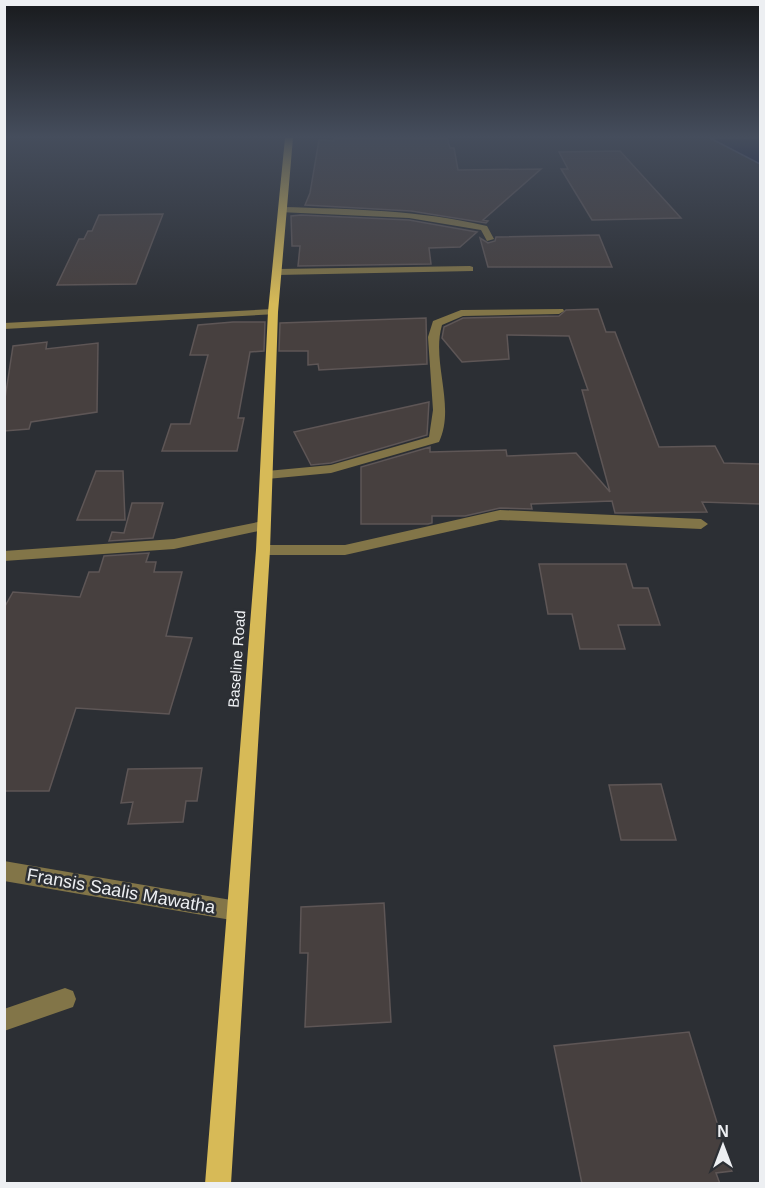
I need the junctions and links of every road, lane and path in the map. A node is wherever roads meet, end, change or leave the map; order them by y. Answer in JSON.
{"nodes":[{"id":1,"x":284,"y":193,"type":"edge"},
{"id":2,"x":282,"y":210,"type":"junction"},
{"id":3,"x":490,"y":239,"type":"dead end"},
{"id":4,"x":470,"y":269,"type":"dead end"},
{"id":5,"x":277,"y":272,"type":"junction"},
{"id":6,"x":560,"y":311,"type":"dead end"},
{"id":7,"x":273,"y":312,"type":"junction"},
{"id":8,"x":4,"y":326,"type":"edge"},
{"id":9,"x":267,"y":475,"type":"junction"},
{"id":10,"x":700,"y":524,"type":"dead end"},
{"id":11,"x":263,"y":526,"type":"junction"},
{"id":12,"x":263,"y":550,"type":"junction"},
{"id":13,"x":4,"y":556,"type":"edge"},
{"id":14,"x":4,"y":871,"type":"edge"},
{"id":15,"x":237,"y":911,"type":"junction"},
{"id":16,"x":65,"y":999,"type":"dead end"},
{"id":17,"x":4,"y":1020,"type":"edge"},
{"id":18,"x":218,"y":1184,"type":"edge"}],
"edges":[{"from":1,"to":2,"type":"main road","name":"Baseline Road"},
{"from":2,"to":3,"type":"street"},
{"from":2,"to":5,"type":"main road","name":"Baseline Road"},
{"from":4,"to":5,"type":"street"},
{"from":5,"to":7,"type":"main road","name":"Baseline Road"},
{"from":6,"to":9,"type":"street"},
{"from":7,"to":8,"type":"street"},
{"from":7,"to":9,"type":"main road","name":"Baseline Road"},
{"from":9,"to":11,"type":"main road","name":"Baseline Road"},
{"from":10,"to":12,"type":"street"},
{"from":11,"to":12,"type":"main road","name":"Baseline Road"},
{"from":11,"to":13,"type":"street"},
{"from":12,"to":15,"type":"main road","name":"Baseline Road"},
{"from":14,"to":15,"type":"street","name":"Fransis Saalis Mawatha"},
{"from":15,"to":18,"type":"main road","name":"Baseline Road"},
{"from":16,"to":17,"type":"street"}]}
